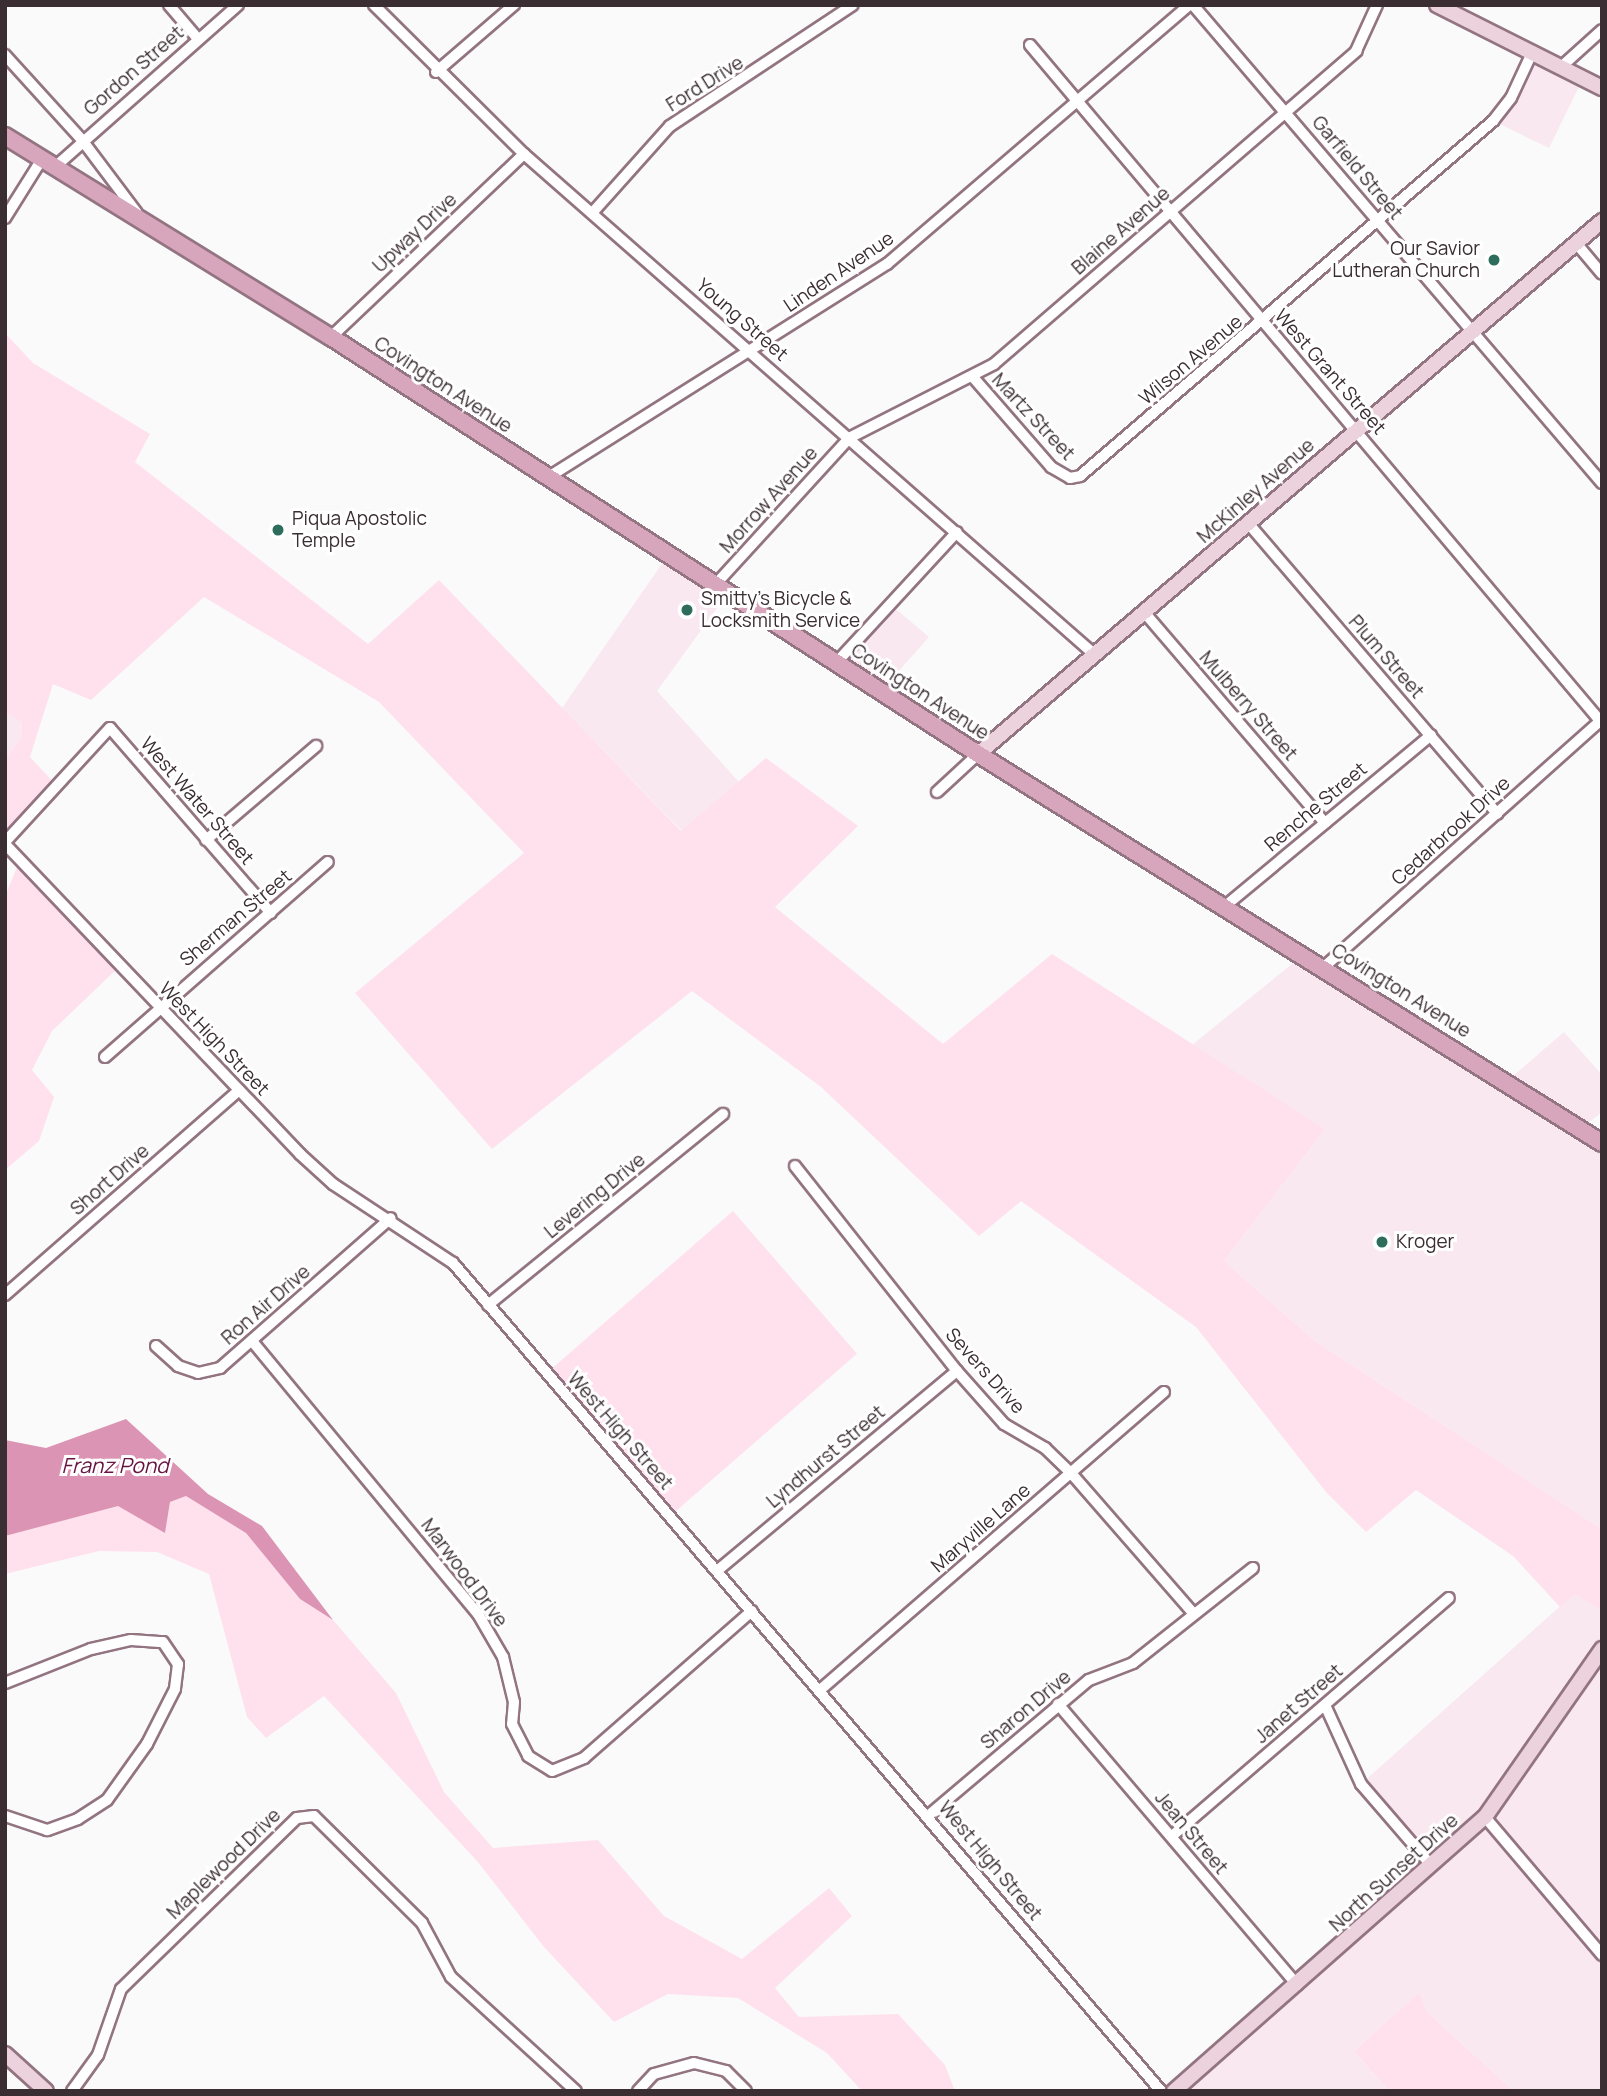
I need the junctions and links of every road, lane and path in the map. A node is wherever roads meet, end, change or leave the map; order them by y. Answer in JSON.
{"nodes":[{"id":1,"x":169,"y":5,"type":"edge"},
{"id":2,"x":238,"y":5,"type":"edge"},
{"id":3,"x":374,"y":5,"type":"edge"},
{"id":4,"x":514,"y":5,"type":"edge"},
{"id":5,"x":853,"y":5,"type":"edge"},
{"id":6,"x":1191,"y":5,"type":"edge"},
{"id":7,"x":1377,"y":5,"type":"edge"},
{"id":8,"x":1437,"y":5,"type":"edge"},
{"id":9,"x":1602,"y":30,"type":"edge"},
{"id":10,"x":198,"y":39,"type":"junction"},
{"id":11,"x":1030,"y":45,"type":"dead end"},
{"id":12,"x":1532,"y":53,"type":"junction"},
{"id":13,"x":5,"y":55,"type":"edge"},
{"id":14,"x":1561,"y":67,"type":"junction"},
{"id":15,"x":436,"y":72,"type":"junction"},
{"id":16,"x":1602,"y":88,"type":"edge"},
{"id":17,"x":1076,"y":102,"type":"junction"},
{"id":18,"x":1285,"y":110,"type":"junction"},
{"id":19,"x":5,"y":136,"type":"edge"},
{"id":20,"x":82,"y":140,"type":"junction"},
{"id":21,"x":524,"y":154,"type":"junction"},
{"id":22,"x":49,"y":163,"type":"junction"},
{"id":23,"x":1170,"y":211,"type":"junction"},
{"id":24,"x":593,"y":212,"type":"junction"},
{"id":25,"x":5,"y":218,"type":"edge"},
{"id":26,"x":141,"y":218,"type":"junction"},
{"id":27,"x":1378,"y":221,"type":"junction"},
{"id":28,"x":1602,"y":221,"type":"edge"},
{"id":29,"x":1576,"y":243,"type":"junction"},
{"id":30,"x":1602,"y":274,"type":"edge"},
{"id":31,"x":1264,"y":321,"type":"junction"},
{"id":32,"x":1471,"y":330,"type":"junction"},
{"id":33,"x":331,"y":337,"type":"junction"},
{"id":34,"x":751,"y":352,"type":"junction"},
{"id":35,"x":972,"y":376,"type":"junction"},
{"id":36,"x":1356,"y":428,"type":"junction"},
{"id":37,"x":849,"y":438,"type":"junction"},
{"id":38,"x":547,"y":478,"type":"junction"},
{"id":39,"x":1070,"y":478,"type":"joint"},
{"id":40,"x":1602,"y":483,"type":"edge"},
{"id":41,"x":1248,"y":523,"type":"junction"},
{"id":42,"x":957,"y":532,"type":"junction"},
{"id":43,"x":715,"y":585,"type":"junction"},
{"id":44,"x":1144,"y":612,"type":"junction"},
{"id":45,"x":1094,"y":654,"type":"junction"},
{"id":46,"x":836,"y":663,"type":"junction"},
{"id":47,"x":1601,"y":722,"type":"edge"},
{"id":48,"x":1430,"y":735,"type":"junction"},
{"id":49,"x":316,"y":746,"type":"dead end"},
{"id":50,"x":978,"y":754,"type":"junction"},
{"id":51,"x":937,"y":792,"type":"dead end"},
{"id":52,"x":1497,"y":814,"type":"junction"},
{"id":53,"x":1325,"y":822,"type":"junction"},
{"id":54,"x":206,"y":840,"type":"junction"},
{"id":55,"x":5,"y":843,"type":"edge"},
{"id":56,"x":328,"y":862,"type":"dead end"},
{"id":57,"x":1224,"y":907,"type":"junction"},
{"id":58,"x":271,"y":913,"type":"junction"},
{"id":59,"x":1324,"y":967,"type":"junction"},
{"id":60,"x":159,"y":1007,"type":"junction"},
{"id":61,"x":105,"y":1057,"type":"dead end"},
{"id":62,"x":239,"y":1090,"type":"junction"},
{"id":63,"x":723,"y":1114,"type":"dead end"},
{"id":64,"x":1602,"y":1143,"type":"edge"},
{"id":65,"x":795,"y":1166,"type":"dead end"},
{"id":66,"x":391,"y":1219,"type":"junction"},
{"id":67,"x":5,"y":1295,"type":"edge"},
{"id":68,"x":488,"y":1305,"type":"junction"},
{"id":69,"x":253,"y":1341,"type":"junction"},
{"id":70,"x":156,"y":1346,"type":"dead end"},
{"id":71,"x":957,"y":1371,"type":"junction"},
{"id":72,"x":1164,"y":1392,"type":"dead end"},
{"id":73,"x":1071,"y":1473,"type":"junction"},
{"id":74,"x":1253,"y":1568,"type":"dead end"},
{"id":75,"x":718,"y":1570,"type":"junction"},
{"id":76,"x":1449,"y":1598,"type":"dead end"},
{"id":77,"x":752,"y":1611,"type":"junction"},
{"id":78,"x":1194,"y":1614,"type":"junction"},
{"id":79,"x":1602,"y":1649,"type":"edge"},
{"id":80,"x":5,"y":1683,"type":"edge"},
{"id":81,"x":820,"y":1690,"type":"junction"},
{"id":82,"x":1058,"y":1704,"type":"junction"},
{"id":83,"x":1325,"y":1705,"type":"junction"},
{"id":84,"x":929,"y":1815,"type":"junction"},
{"id":85,"x":5,"y":1816,"type":"edge"},
{"id":86,"x":1485,"y":1817,"type":"junction"},
{"id":87,"x":1172,"y":1836,"type":"junction"},
{"id":88,"x":1431,"y":1865,"type":"junction"},
{"id":89,"x":1602,"y":1955,"type":"edge"},
{"id":90,"x":1297,"y":1984,"type":"junction"},
{"id":91,"x":5,"y":2054,"type":"edge"},
{"id":92,"x":569,"y":2089,"type":"edge"},
{"id":93,"x":46,"y":2091,"type":"edge"},
{"id":94,"x":72,"y":2091,"type":"edge"},
{"id":95,"x":638,"y":2091,"type":"edge"},
{"id":96,"x":747,"y":2091,"type":"edge"},
{"id":97,"x":1161,"y":2091,"type":"edge"},
{"id":98,"x":1174,"y":2091,"type":"edge"}],
"edges":[{"from":1,"to":10,"type":"street"},
{"from":2,"to":10,"type":"street","name":"Gordon Street"},
{"from":3,"to":15,"type":"street","name":"Young Street"},
{"from":4,"to":15,"type":"street"},
{"from":5,"to":24,"type":"street","name":"Ford Drive"},
{"from":6,"to":17,"type":"street","name":"Linden Avenue"},
{"from":6,"to":18,"type":"street","name":"Garfield Street"},
{"from":7,"to":18,"type":"street","name":"Blaine Avenue"},
{"from":8,"to":12,"type":"street"},
{"from":9,"to":14,"type":"street"},
{"from":10,"to":20,"type":"street","name":"Gordon Street"},
{"from":11,"to":17,"type":"street","name":"West Grant Street"},
{"from":12,"to":14,"type":"street"},
{"from":12,"to":27,"type":"street","name":"Wilson Avenue"},
{"from":13,"to":20,"type":"street"},
{"from":14,"to":16,"type":"street"},
{"from":15,"to":21,"type":"street","name":"Young Street"},
{"from":17,"to":23,"type":"street","name":"West Grant Street"},
{"from":17,"to":34,"type":"street","name":"Linden Avenue"},
{"from":18,"to":23,"type":"street","name":"Blaine Avenue"},
{"from":18,"to":27,"type":"street","name":"Garfield Street"},
{"from":19,"to":22,"type":"main road","name":"Covington Avenue"},
{"from":20,"to":22,"type":"street","name":"Gordon Street"},
{"from":20,"to":26,"type":"street"},
{"from":21,"to":24,"type":"street","name":"Young Street"},
{"from":21,"to":33,"type":"street","name":"Upway Drive"},
{"from":22,"to":25,"type":"street","name":"Gordon Street"},
{"from":22,"to":26,"type":"main road","name":"Covington Avenue"},
{"from":23,"to":31,"type":"street","name":"West Grant Street"},
{"from":23,"to":35,"type":"street","name":"Blaine Avenue"},
{"from":24,"to":34,"type":"street","name":"Young Street"},
{"from":26,"to":33,"type":"main road","name":"Covington Avenue"},
{"from":27,"to":31,"type":"street","name":"Wilson Avenue"},
{"from":27,"to":32,"type":"street","name":"Garfield Street"},
{"from":28,"to":29,"type":"street","name":"McKinley Avenue"},
{"from":29,"to":30,"type":"street"},
{"from":29,"to":32,"type":"street","name":"McKinley Avenue"},
{"from":31,"to":36,"type":"street","name":"West Grant Street"},
{"from":31,"to":39,"type":"street","name":"Wilson Avenue"},
{"from":32,"to":36,"type":"street","name":"McKinley Avenue"},
{"from":32,"to":40,"type":"street","name":"Garfield Street"},
{"from":33,"to":38,"type":"main road","name":"Covington Avenue"},
{"from":34,"to":37,"type":"street","name":"Young Street"},
{"from":34,"to":38,"type":"street","name":"Linden Avenue"},
{"from":35,"to":37,"type":"street","name":"Blaine Avenue"},
{"from":35,"to":39,"type":"street","name":"Martz Street"},
{"from":36,"to":41,"type":"street","name":"McKinley Avenue"},
{"from":36,"to":47,"type":"street","name":"West Grant Street"},
{"from":37,"to":42,"type":"street","name":"Young Street"},
{"from":37,"to":43,"type":"street","name":"Morrow Avenue"},
{"from":38,"to":43,"type":"main road","name":"Covington Avenue"},
{"from":41,"to":44,"type":"street","name":"McKinley Avenue"},
{"from":41,"to":48,"type":"street","name":"Plum Street"},
{"from":42,"to":45,"type":"street","name":"Young Street"},
{"from":42,"to":46,"type":"street"},
{"from":43,"to":46,"type":"main road","name":"Covington Avenue"},
{"from":44,"to":45,"type":"street","name":"McKinley Avenue"},
{"from":44,"to":53,"type":"street","name":"Mulberry Street"},
{"from":45,"to":50,"type":"street","name":"McKinley Avenue"},
{"from":46,"to":50,"type":"main road","name":"Covington Avenue"},
{"from":47,"to":52,"type":"street","name":"Cedarbrook Drive"},
{"from":48,"to":52,"type":"street","name":"Plum Street"},
{"from":48,"to":53,"type":"street","name":"Renche Street"},
{"from":49,"to":54,"type":"street"},
{"from":50,"to":51,"type":"street","name":"McKinley Avenue"},
{"from":50,"to":57,"type":"main road","name":"Covington Avenue"},
{"from":52,"to":59,"type":"street","name":"Cedarbrook Drive"},
{"from":53,"to":57,"type":"street","name":"Renche Street"},
{"from":54,"to":55,"type":"street","name":"West Water Street"},
{"from":54,"to":58,"type":"street","name":"West Water Street"},
{"from":55,"to":60,"type":"street","name":"West High Street"},
{"from":56,"to":58,"type":"street","name":"Sherman Street"},
{"from":57,"to":59,"type":"main road","name":"Covington Avenue"},
{"from":58,"to":60,"type":"street","name":"Sherman Street"},
{"from":59,"to":64,"type":"main road","name":"Covington Avenue"},
{"from":60,"to":61,"type":"street","name":"Sherman Street"},
{"from":60,"to":62,"type":"street","name":"West High Street"},
{"from":62,"to":66,"type":"street","name":"West High Street"},
{"from":62,"to":67,"type":"street","name":"Short Drive"},
{"from":63,"to":68,"type":"street","name":"Levering Drive"},
{"from":65,"to":71,"type":"street","name":"Severs Drive"},
{"from":66,"to":68,"type":"street","name":"West High Street"},
{"from":66,"to":69,"type":"street","name":"Ron Air Drive"},
{"from":68,"to":75,"type":"street","name":"West High Street"},
{"from":69,"to":70,"type":"street","name":"Ron Air Drive"},
{"from":69,"to":77,"type":"street","name":"Marwood Drive"},
{"from":71,"to":73,"type":"street","name":"Severs Drive"},
{"from":71,"to":75,"type":"street","name":"Lyndhurst Street"},
{"from":72,"to":73,"type":"street","name":"Maryville Lane"},
{"from":73,"to":78,"type":"street","name":"Severs Drive"},
{"from":73,"to":81,"type":"street","name":"Maryville Lane"},
{"from":74,"to":78,"type":"street","name":"Sharon Drive"},
{"from":75,"to":77,"type":"street","name":"West High Street"},
{"from":76,"to":83,"type":"street","name":"Janet Street"},
{"from":77,"to":81,"type":"street","name":"West High Street"},
{"from":78,"to":82,"type":"street","name":"Sharon Drive"},
{"from":79,"to":86,"type":"street","name":"North Sunset Drive"},
{"from":80,"to":85,"type":"street"},
{"from":81,"to":84,"type":"street","name":"West High Street"},
{"from":82,"to":84,"type":"street","name":"Sharon Drive"},
{"from":82,"to":87,"type":"street","name":"Jean Street"},
{"from":83,"to":87,"type":"street","name":"Janet Street"},
{"from":83,"to":88,"type":"street"},
{"from":84,"to":97,"type":"street","name":"West High Street"},
{"from":86,"to":88,"type":"street","name":"North Sunset Drive"},
{"from":86,"to":89,"type":"street"},
{"from":87,"to":90,"type":"street","name":"Jean Street"},
{"from":88,"to":90,"type":"street","name":"North Sunset Drive"},
{"from":90,"to":98,"type":"street","name":"North Sunset Drive"},
{"from":91,"to":93,"type":"street"},
{"from":92,"to":94,"type":"street","name":"Maplewood Drive"},
{"from":95,"to":96,"type":"street"}]}
